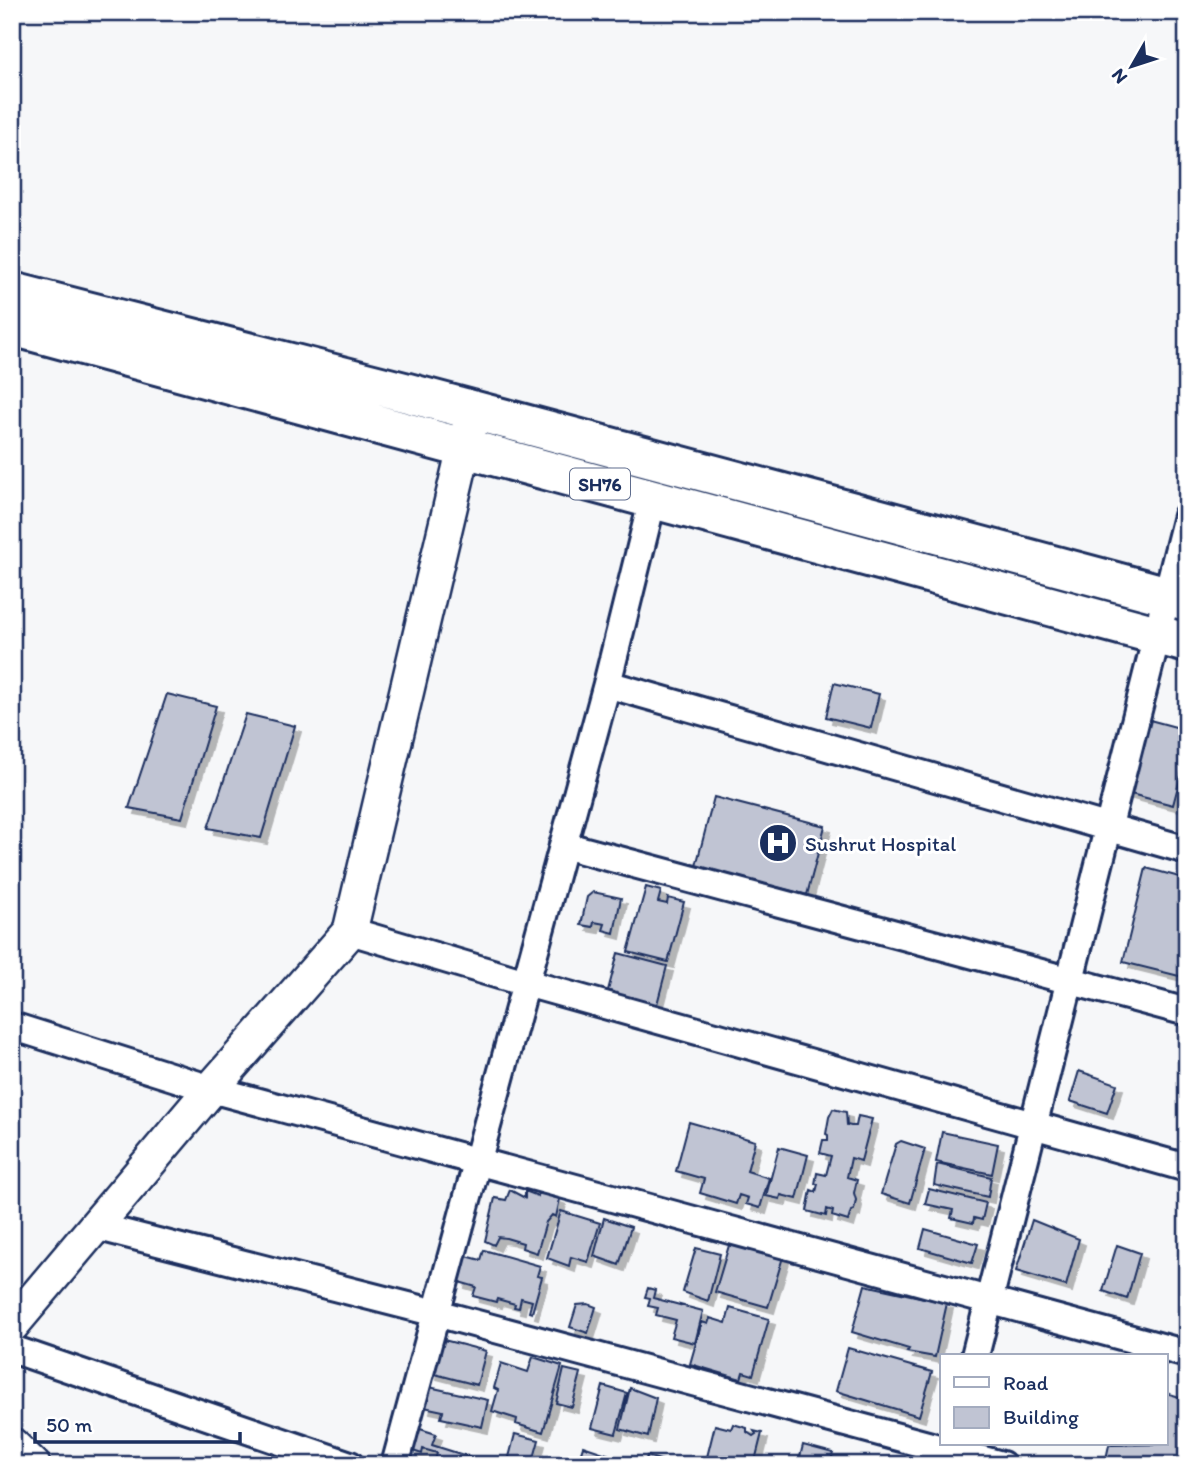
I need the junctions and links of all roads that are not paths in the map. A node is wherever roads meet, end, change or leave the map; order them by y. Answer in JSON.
{"nodes":[{"id":1,"x":12,"y":292,"type":"edge"},
{"id":2,"x":12,"y":326,"type":"edge"},
{"id":3,"x":473,"y":411,"type":"junction"},
{"id":4,"x":463,"y":447,"type":"junction"},
{"id":5,"x":653,"y":498,"type":"junction"},
{"id":6,"x":1187,"y":516,"type":"edge"},
{"id":7,"x":1177,"y":598,"type":"edge"},
{"id":8,"x":1172,"y":639,"type":"edge"},
{"id":9,"x":607,"y":684,"type":"junction"},
{"id":10,"x":1110,"y":828,"type":"junction"},
{"id":11,"x":563,"y":845,"type":"junction"},
{"id":12,"x":1187,"y":850,"type":"edge"},
{"id":13,"x":350,"y":931,"type":"junction"},
{"id":14,"x":1070,"y":981,"type":"junction"},
{"id":15,"x":526,"y":983,"type":"junction"},
{"id":16,"x":1187,"y":1012,"type":"edge"},
{"id":17,"x":12,"y":1026,"type":"edge"},
{"id":18,"x":211,"y":1089,"type":"junction"},
{"id":19,"x":1034,"y":1125,"type":"junction"},
{"id":20,"x":477,"y":1162,"type":"junction"},
{"id":21,"x":1187,"y":1168,"type":"edge"},
{"id":22,"x":95,"y":1226,"type":"junction"},
{"id":23,"x":989,"y":1301,"type":"junction"},
{"id":24,"x":436,"y":1313,"type":"junction"},
{"id":25,"x":12,"y":1325,"type":"edge"},
{"id":26,"x":12,"y":1349,"type":"edge"},
{"id":27,"x":976,"y":1354,"type":"edge"},
{"id":28,"x":1187,"y":1354,"type":"edge"},
{"id":29,"x":12,"y":1445,"type":"edge"},
{"id":30,"x":951,"y":1453,"type":"edge"},
{"id":31,"x":33,"y":1465,"type":"edge"},
{"id":32,"x":350,"y":1465,"type":"edge"},
{"id":33,"x":395,"y":1465,"type":"edge"},
{"id":34,"x":1002,"y":1465,"type":"edge"}],
"edges":[{"from":1,"to":3,"type":"main road","number":"SH76"},
{"from":2,"to":4,"type":"main road","number":"SH76"},
{"from":3,"to":4,"type":"street"},
{"from":3,"to":7,"type":"main road","number":"SH76"},
{"from":4,"to":5,"type":"main road","number":"SH76"},
{"from":4,"to":13,"type":"street"},
{"from":5,"to":8,"type":"main road","number":"SH76"},
{"from":5,"to":9,"type":"street"},
{"from":6,"to":7,"type":"street"},
{"from":7,"to":8,"type":"street"},
{"from":8,"to":10,"type":"street"},
{"from":9,"to":10,"type":"street"},
{"from":9,"to":11,"type":"street"},
{"from":10,"to":12,"type":"street"},
{"from":10,"to":14,"type":"street"},
{"from":11,"to":14,"type":"street"},
{"from":11,"to":15,"type":"street"},
{"from":13,"to":15,"type":"street"},
{"from":13,"to":18,"type":"street"},
{"from":14,"to":16,"type":"street"},
{"from":14,"to":19,"type":"street"},
{"from":15,"to":19,"type":"street"},
{"from":15,"to":20,"type":"street"},
{"from":17,"to":18,"type":"street"},
{"from":18,"to":20,"type":"street"},
{"from":18,"to":22,"type":"street"},
{"from":19,"to":21,"type":"street"},
{"from":19,"to":23,"type":"street"},
{"from":20,"to":23,"type":"street"},
{"from":20,"to":24,"type":"street"},
{"from":22,"to":24,"type":"street"},
{"from":22,"to":25,"type":"street"},
{"from":23,"to":27,"type":"street"},
{"from":23,"to":28,"type":"street"},
{"from":24,"to":30,"type":"street"},
{"from":24,"to":33,"type":"street"},
{"from":26,"to":32,"type":"street"},
{"from":29,"to":31,"type":"street"},
{"from":30,"to":34,"type":"street"}]}
